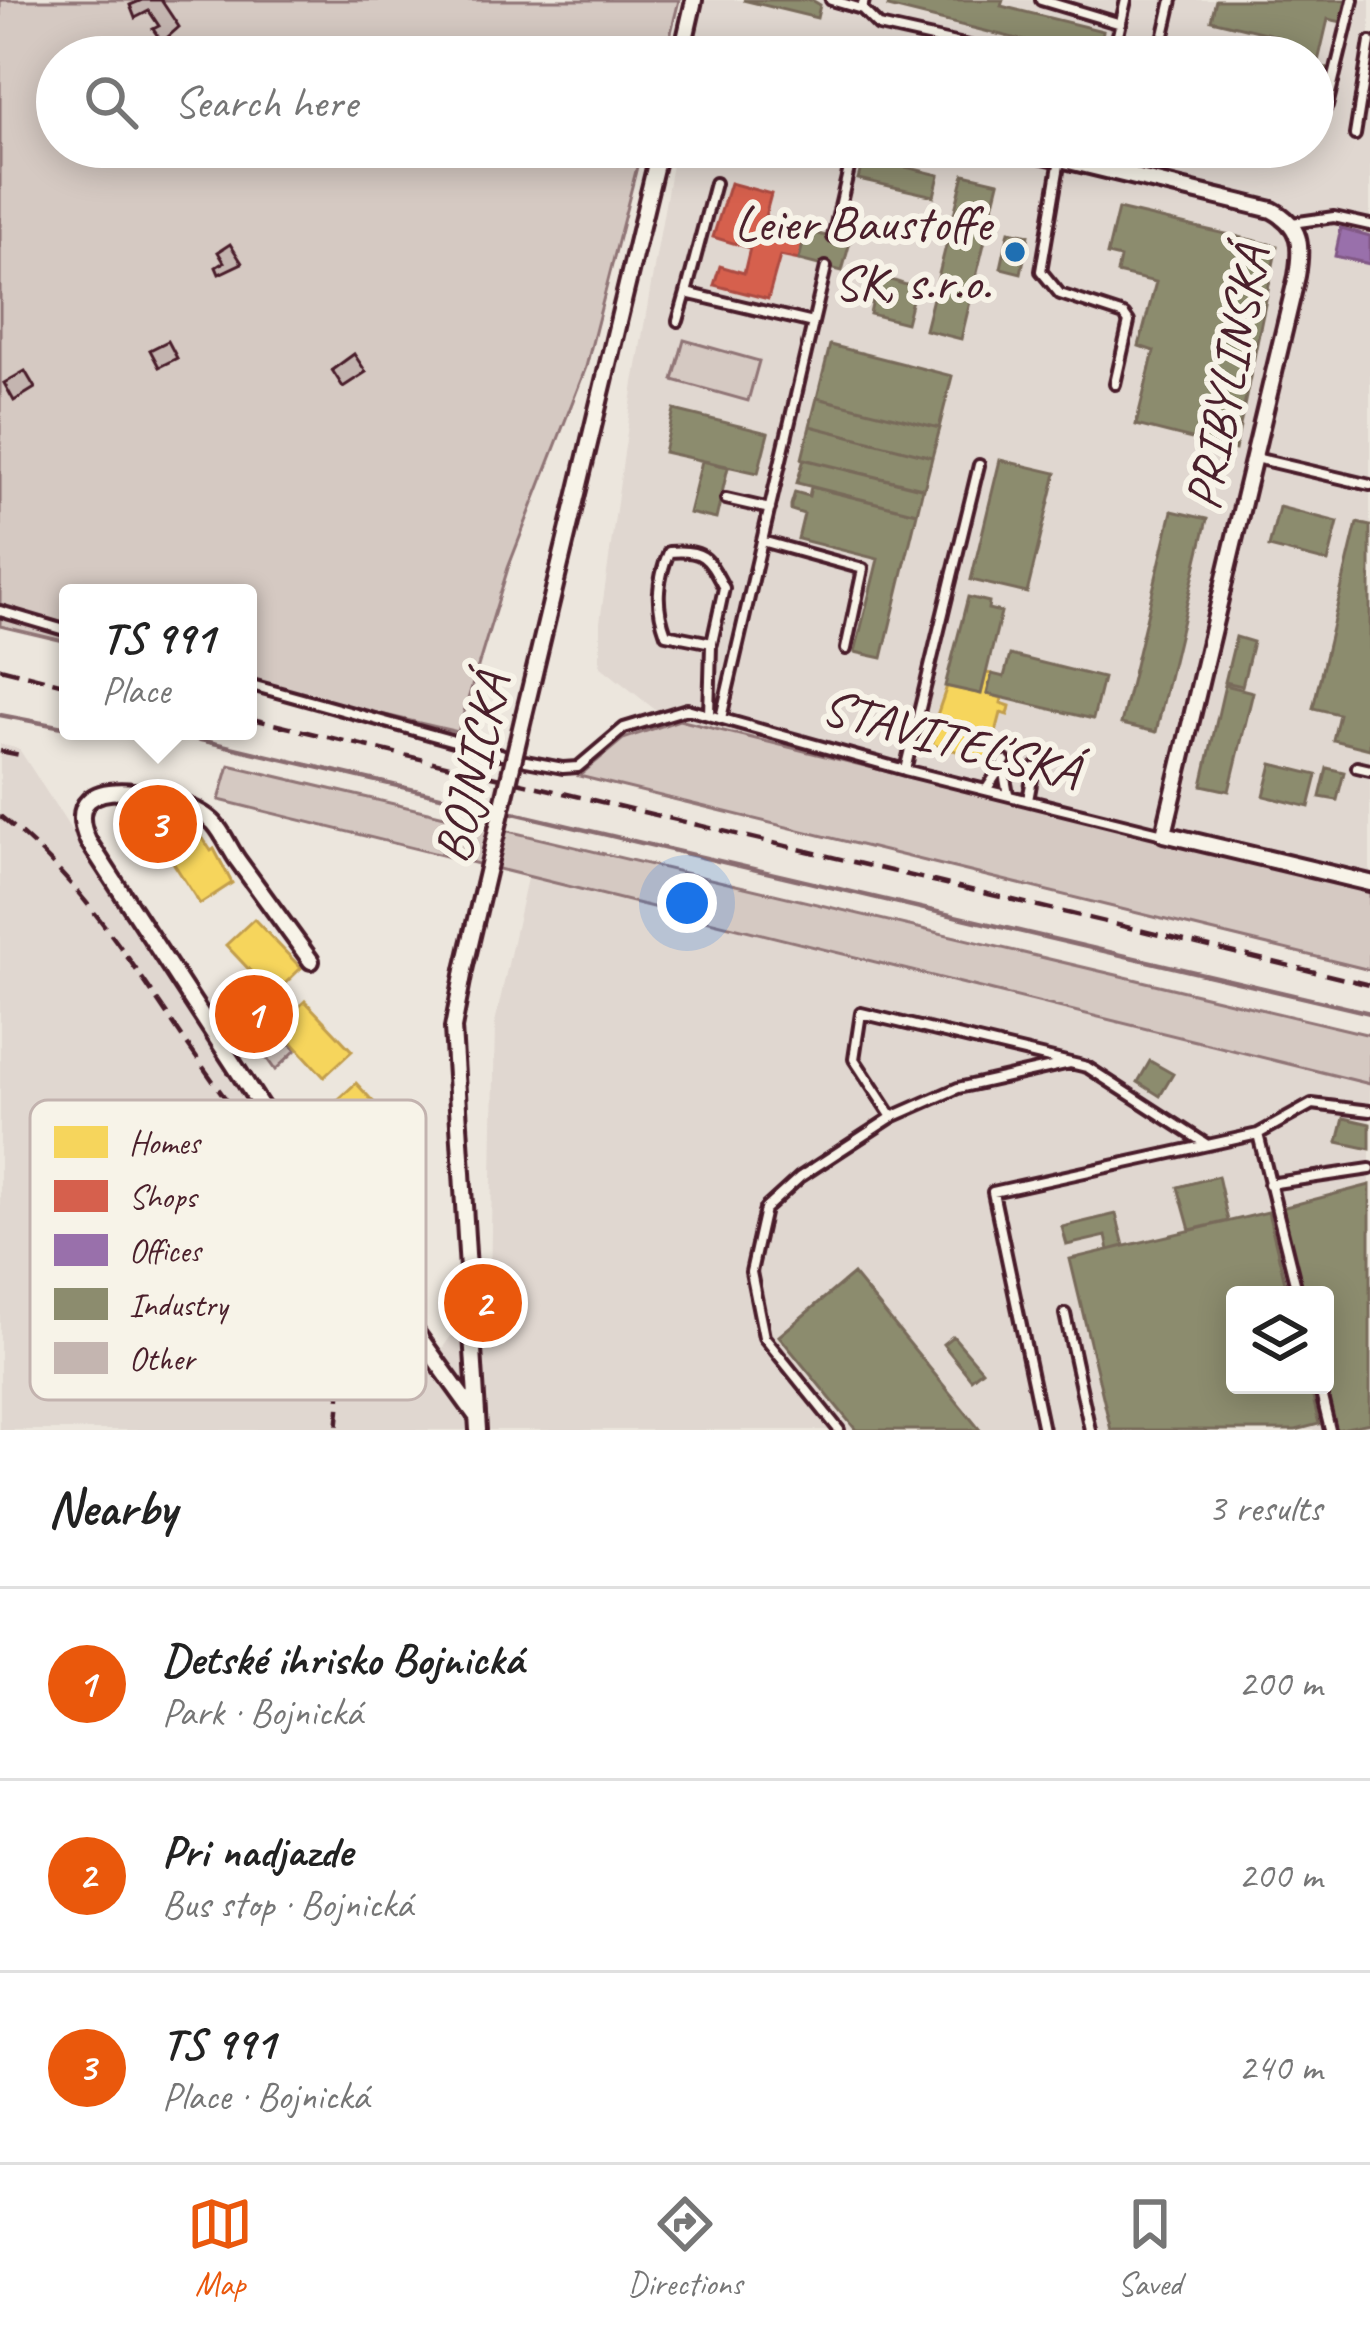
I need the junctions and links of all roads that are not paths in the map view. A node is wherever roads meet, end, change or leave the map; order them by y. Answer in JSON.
{"nodes":[{"id":1,"x":694,"y":0,"type":"edge"},
{"id":2,"x":831,"y":0,"type":"edge"},
{"id":3,"x":1041,"y":0,"type":"edge"},
{"id":4,"x":1126,"y":0,"type":"edge"},
{"id":5,"x":1172,"y":0,"type":"edge"},
{"id":6,"x":1353,"y":0,"type":"edge"},
{"id":7,"x":863,"y":5,"type":"edge"},
{"id":8,"x":1121,"y":23,"type":"junction"},
{"id":9,"x":686,"y":36,"type":"edge"},
{"id":10,"x":924,"y":36,"type":"edge"},
{"id":11,"x":1118,"y":36,"type":"edge"},
{"id":12,"x":1164,"y":36,"type":"edge"},
{"id":13,"x":1370,"y":42,"type":"edge"},
{"id":14,"x":1334,"y":77,"type":"edge"},
{"id":15,"x":1355,"y":136,"type":"dead end"},
{"id":16,"x":655,"y":168,"type":"edge"},
{"id":17,"x":849,"y":168,"type":"edge"},
{"id":18,"x":1058,"y":168,"type":"edge"},
{"id":19,"x":1100,"y":168,"type":"edge"},
{"id":20,"x":1133,"y":168,"type":"edge"},
{"id":21,"x":1131,"y":175,"type":"junction"},
{"id":22,"x":715,"y":183,"type":"dead end"},
{"id":23,"x":1292,"y":223,"type":"junction"},
{"id":24,"x":1370,"y":225,"type":"edge"},
{"id":25,"x":833,"y":237,"type":"dead end"},
{"id":26,"x":826,"y":267,"type":"dead end"},
{"id":27,"x":686,"y":292,"type":"junction"},
{"id":28,"x":678,"y":321,"type":"dead end"},
{"id":29,"x":813,"y":323,"type":"junction"},
{"id":30,"x":1115,"y":384,"type":"dead end"},
{"id":31,"x":1254,"y":458,"type":"junction"},
{"id":32,"x":979,"y":466,"type":"dead end"},
{"id":33,"x":1370,"y":485,"type":"edge"},
{"id":34,"x":726,"y":499,"type":"dead end"},
{"id":35,"x":770,"y":509,"type":"junction"},
{"id":36,"x":762,"y":541,"type":"junction"},
{"id":37,"x":0,"y":611,"type":"edge"},
{"id":38,"x":59,"y":629,"type":"edge"},
{"id":39,"x":712,"y":643,"type":"junction"},
{"id":40,"x":846,"y":649,"type":"dead end"},
{"id":41,"x":257,"y":686,"type":"edge"},
{"id":42,"x":709,"y":714,"type":"junction"},
{"id":43,"x":722,"y":718,"type":"junction"},
{"id":44,"x":501,"y":754,"type":"dead end"},
{"id":45,"x":526,"y":761,"type":"dead end"},
{"id":46,"x":1358,"y":766,"type":"dead end"},
{"id":47,"x":1034,"y":768,"type":"dead end"},
{"id":48,"x":905,"y":770,"type":"junction"},
{"id":49,"x":1370,"y":770,"type":"edge"},
{"id":50,"x":986,"y":790,"type":"junction"},
{"id":51,"x":1008,"y":795,"type":"junction"},
{"id":52,"x":1028,"y":800,"type":"junction"},
{"id":53,"x":1164,"y":834,"type":"junction"},
{"id":54,"x":1370,"y":883,"type":"edge"},
{"id":55,"x":310,"y":962,"type":"dead end"},
{"id":56,"x":1070,"y":1063,"type":"junction"},
{"id":57,"x":257,"y":1100,"type":"edge"},
{"id":58,"x":1370,"y":1111,"type":"edge"},
{"id":59,"x":892,"y":1118,"type":"junction"},
{"id":60,"x":1258,"y":1134,"type":"junction"},
{"id":61,"x":1206,"y":1144,"type":"junction"},
{"id":62,"x":1370,"y":1169,"type":"edge"},
{"id":63,"x":1269,"y":1184,"type":"junction"},
{"id":64,"x":1296,"y":1286,"type":"edge"},
{"id":65,"x":1065,"y":1314,"type":"dead end"},
{"id":66,"x":426,"y":1351,"type":"edge"},
{"id":67,"x":1321,"y":1394,"type":"edge"},
{"id":68,"x":477,"y":1424,"type":"edge"},
{"id":69,"x":839,"y":1430,"type":"edge"},
{"id":70,"x":1043,"y":1430,"type":"edge"},
{"id":71,"x":1090,"y":1430,"type":"edge"},
{"id":72,"x":1330,"y":1430,"type":"edge"}],
"edges":[{"from":1,"to":9,"type":"street"},
{"from":2,"to":7,"type":"lane"},
{"from":3,"to":8,"type":"lane"},
{"from":4,"to":8,"type":"lane"},
{"from":5,"to":12,"type":"lane"},
{"from":6,"to":14,"type":"lane"},
{"from":7,"to":10,"type":"lane"},
{"from":8,"to":11,"type":"lane"},
{"from":13,"to":15,"type":"lane"},
{"from":16,"to":68,"type":"street","name":"BOJNICKÁ","bridge":true},
{"from":17,"to":25,"type":"lane"},
{"from":18,"to":30,"type":"lane"},
{"from":19,"to":21,"type":"street","name":"PRIBYLINSKÁ"},
{"from":20,"to":21,"type":"lane"},
{"from":21,"to":23,"type":"street","name":"PRIBYLINSKÁ"},
{"from":22,"to":27,"type":"lane"},
{"from":23,"to":24,"type":"lane"},
{"from":23,"to":31,"type":"street","name":"PRIBYLINSKÁ"},
{"from":26,"to":29,"type":"lane"},
{"from":27,"to":28,"type":"lane"},
{"from":27,"to":29,"type":"lane"},
{"from":29,"to":35,"type":"lane"},
{"from":31,"to":33,"type":"lane"},
{"from":31,"to":53,"type":"street","name":"PRIBYLINSKÁ"},
{"from":32,"to":48,"type":"lane"},
{"from":34,"to":35,"type":"lane"},
{"from":35,"to":36,"type":"lane"},
{"from":36,"to":40,"type":"lane"},
{"from":36,"to":43,"type":"lane"},
{"from":37,"to":38,"type":"lane"},
{"from":39,"to":39,"type":"lane"},
{"from":39,"to":42,"type":"lane"},
{"from":41,"to":44,"type":"lane"},
{"from":42,"to":43,"type":"lane","name":"STAVITEĽSKÁ"},
{"from":42,"to":45,"type":"lane","name":"STAVITEĽSKÁ"},
{"from":43,"to":48,"type":"lane","name":"STAVITEĽSKÁ"},
{"from":46,"to":49,"type":"lane"},
{"from":47,"to":52,"type":"lane"},
{"from":48,"to":50,"type":"lane","name":"STAVITEĽSKÁ"},
{"from":50,"to":51,"type":"lane","name":"STAVITEĽSKÁ"},
{"from":50,"to":51,"type":"lane"},
{"from":51,"to":52,"type":"lane","name":"STAVITEĽSKÁ"},
{"from":52,"to":53,"type":"lane","name":"STAVITEĽSKÁ"},
{"from":53,"to":54,"type":"street","name":"STAVITEĽSKÁ"},
{"from":55,"to":57,"type":"street","name":"BOJNICKÁ"},
{"from":56,"to":59,"type":"lane"},
{"from":56,"to":59,"type":"lane"},
{"from":56,"to":61,"type":"lane"},
{"from":58,"to":60,"type":"lane"},
{"from":59,"to":69,"type":"lane"},
{"from":60,"to":61,"type":"lane"},
{"from":60,"to":63,"type":"lane"},
{"from":61,"to":70,"type":"lane"},
{"from":62,"to":63,"type":"lane"},
{"from":63,"to":64,"type":"lane"},
{"from":65,"to":71,"type":"lane"},
{"from":66,"to":68,"type":"street","name":"BOJNICKÁ"},
{"from":67,"to":72,"type":"lane"}]}
